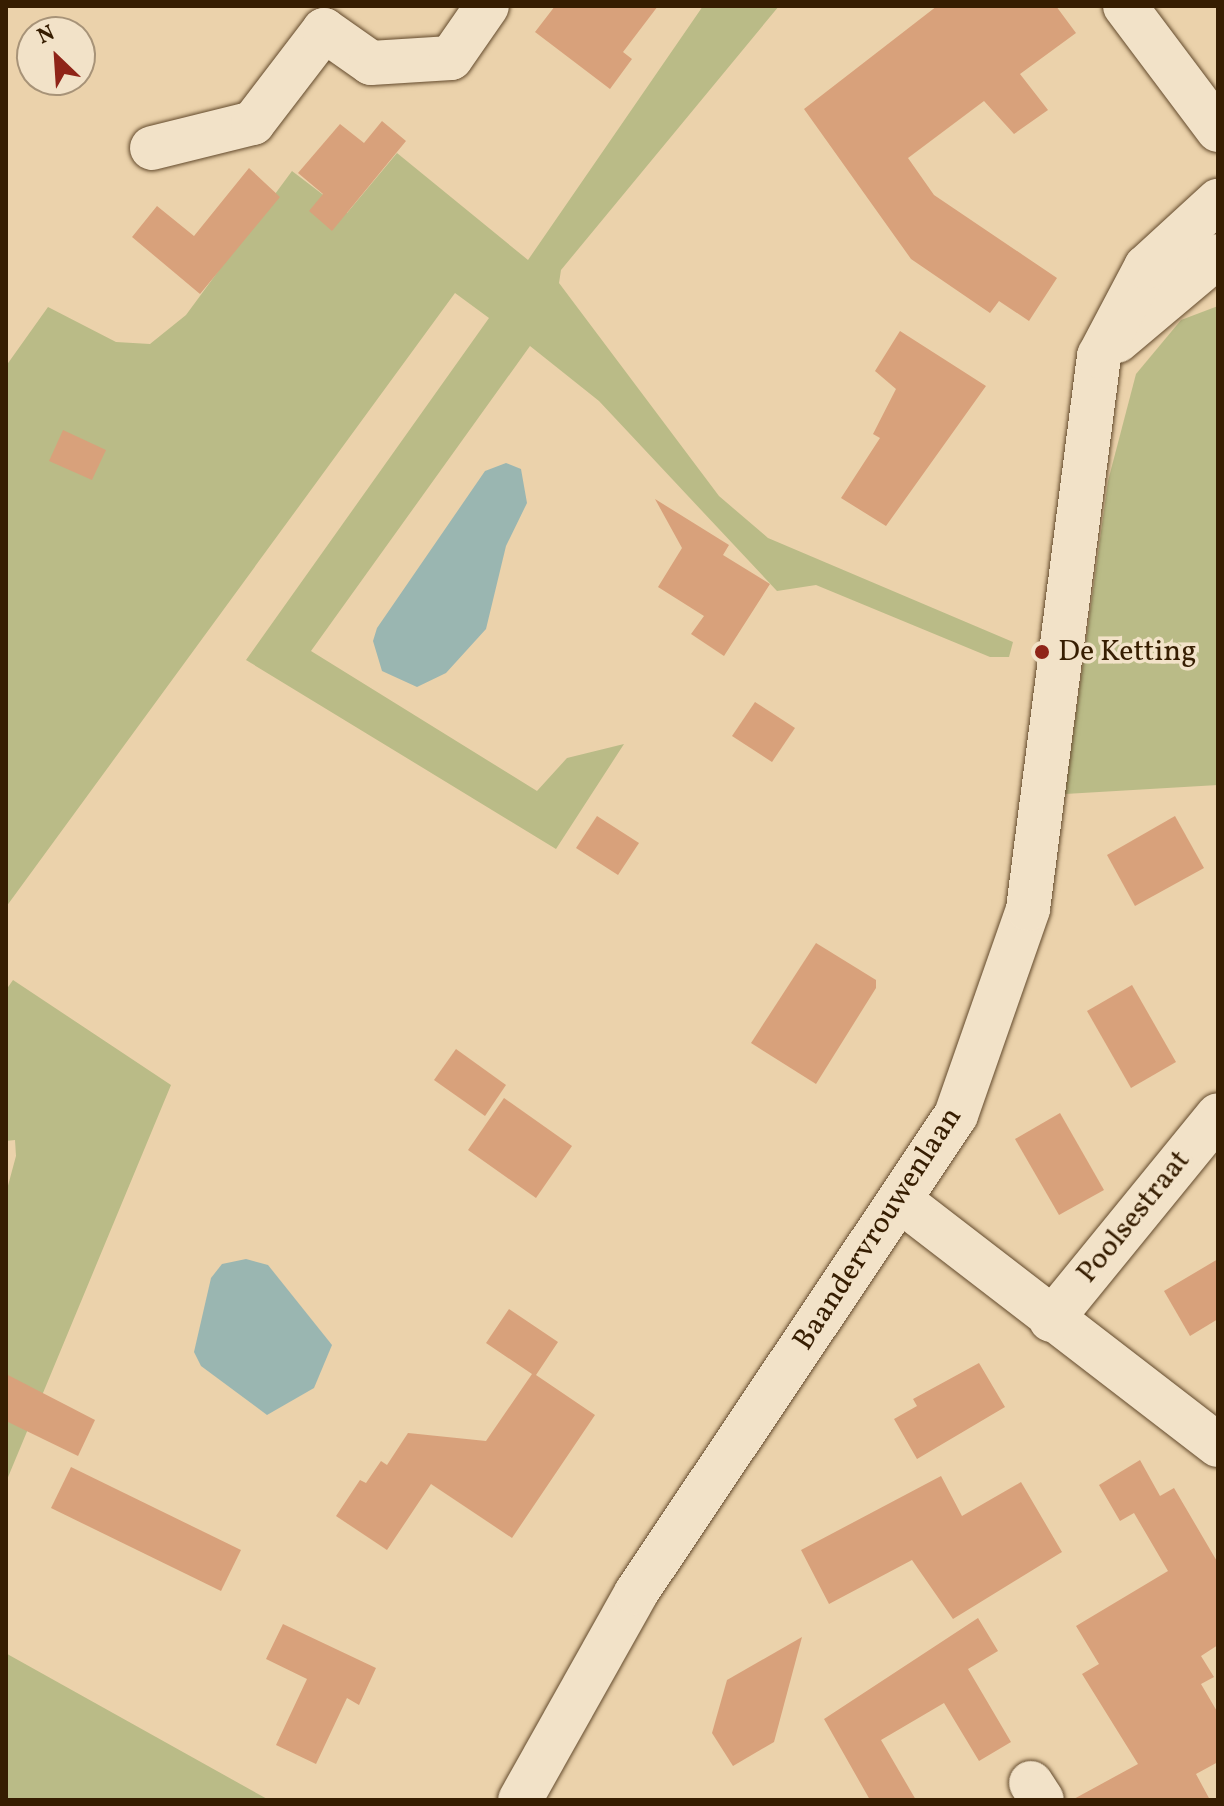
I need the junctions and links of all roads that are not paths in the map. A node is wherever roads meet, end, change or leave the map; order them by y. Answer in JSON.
{"nodes":[{"id":1,"x":487,"y":6,"type":"edge"},
{"id":2,"x":1125,"y":6,"type":"edge"},
{"id":3,"x":1218,"y":130,"type":"edge"},
{"id":4,"x":152,"y":148,"type":"dead end"},
{"id":5,"x":1218,"y":201,"type":"edge"},
{"id":6,"x":1218,"y":256,"type":"edge"},
{"id":7,"x":1099,"y":356,"type":"junction"},
{"id":8,"x":1218,"y":1115,"type":"edge"},
{"id":9,"x":901,"y":1201,"type":"junction"},
{"id":10,"x":1051,"y":1320,"type":"junction"},
{"id":11,"x":1218,"y":1445,"type":"edge"},
{"id":12,"x":520,"y":1800,"type":"edge"}],
"edges":[{"from":1,"to":4,"type":"street"},
{"from":2,"to":3,"type":"street"},
{"from":5,"to":7,"type":"street","name":"Baandervrouwenlaan"},
{"from":6,"to":7,"type":"street"},
{"from":7,"to":9,"type":"street","name":"Baandervrouwenlaan"},
{"from":8,"to":10,"type":"street","name":"Poolsestraat"},
{"from":9,"to":10,"type":"street"},
{"from":9,"to":12,"type":"street","name":"Baandervrouwenlaan"},
{"from":10,"to":11,"type":"street"}]}
